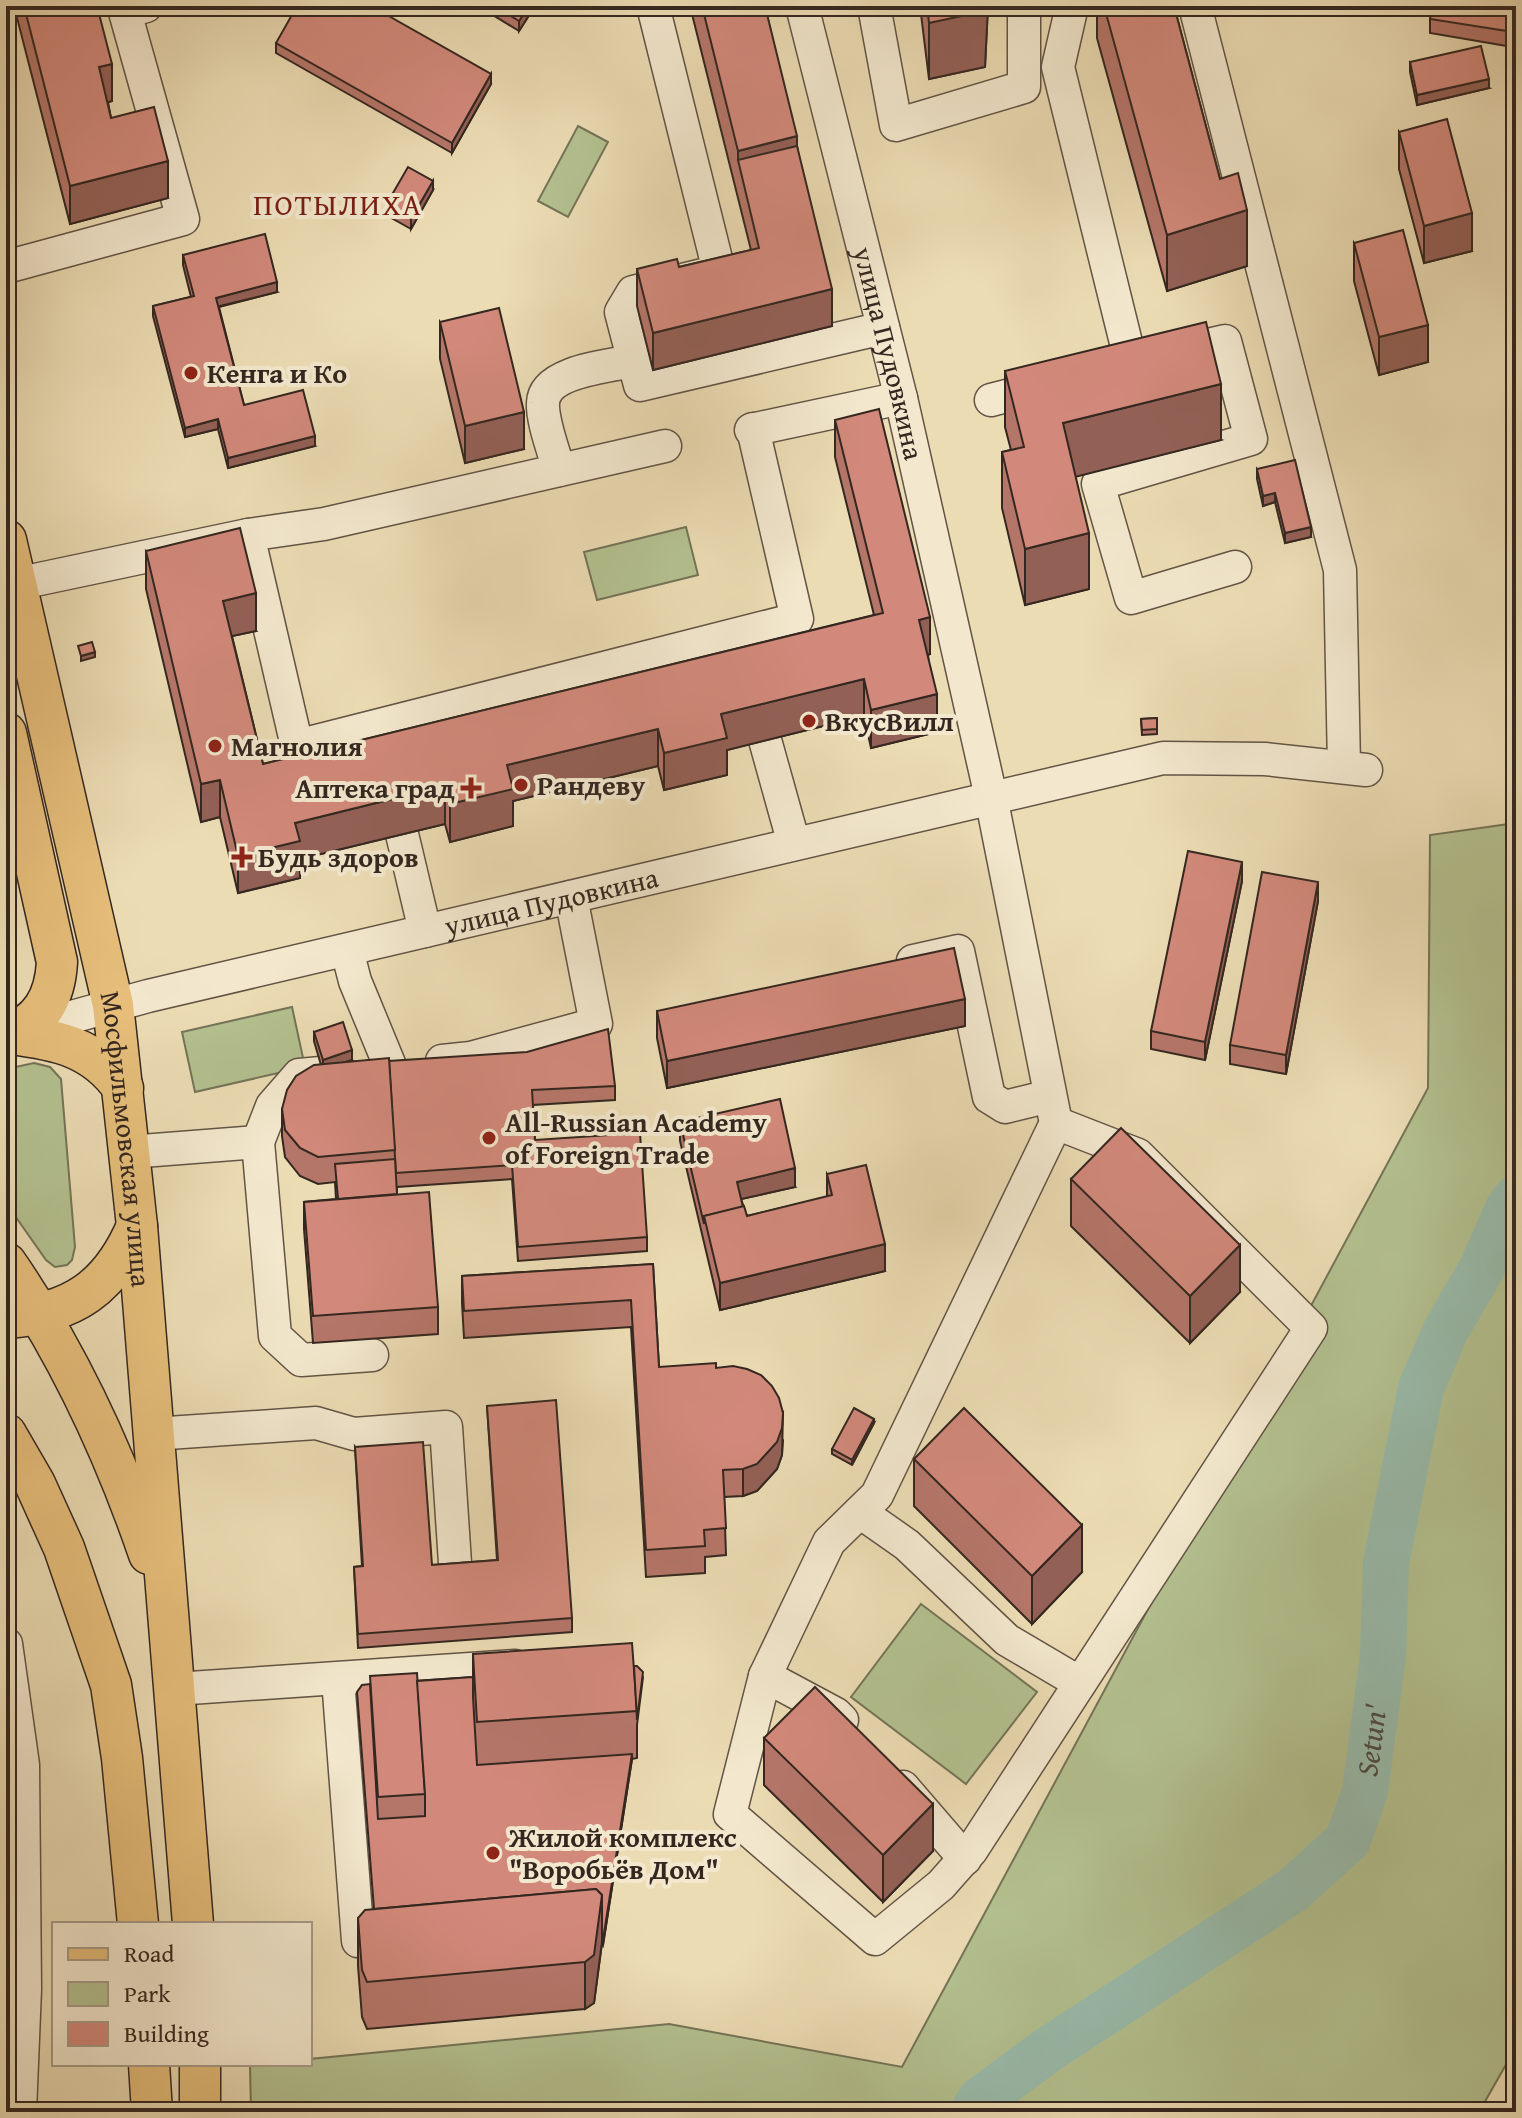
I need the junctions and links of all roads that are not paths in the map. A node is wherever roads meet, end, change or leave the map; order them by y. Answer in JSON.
{"nodes":[{"id":1,"x":146,"y":6,"type":"edge"},
{"id":2,"x":653,"y":6,"type":"edge"},
{"id":3,"x":802,"y":6,"type":"edge"},
{"id":4,"x":874,"y":6,"type":"edge"},
{"id":5,"x":1024,"y":6,"type":"edge"},
{"id":6,"x":1072,"y":6,"type":"edge"},
{"id":7,"x":1195,"y":6,"type":"edge"},
{"id":8,"x":6,"y":267,"type":"edge"},
{"id":9,"x":883,"y":328,"type":"junction"},
{"id":10,"x":633,"y":361,"type":"junction"},
{"id":11,"x":1131,"y":363,"type":"junction"},
{"id":12,"x":901,"y":398,"type":"junction"},
{"id":13,"x":991,"y":400,"type":"dead end"},
{"id":14,"x":665,"y":446,"type":"dead end"},
{"id":15,"x":559,"y":470,"type":"junction"},
{"id":16,"x":248,"y":535,"type":"junction"},
{"id":17,"x":6,"y":540,"type":"edge"},
{"id":18,"x":1235,"y":567,"type":"dead end"},
{"id":19,"x":16,"y":584,"type":"junction"},
{"id":20,"x":6,"y":733,"type":"edge"},
{"id":21,"x":765,"y":740,"type":"edge"},
{"id":22,"x":991,"y":797,"type":"junction"},
{"id":23,"x":402,"y":834,"type":"edge"},
{"id":24,"x":794,"y":844,"type":"junction"},
{"id":25,"x":571,"y":897,"type":"junction"},
{"id":26,"x":425,"y":931,"type":"junction"},
{"id":27,"x":347,"y":950,"type":"junction"},
{"id":28,"x":880,"y":969,"type":"edge"},
{"id":29,"x":113,"y":1005,"type":"junction"},
{"id":30,"x":8,"y":1034,"type":"edge"},
{"id":31,"x":390,"y":1066,"type":"junction"},
{"id":32,"x":123,"y":1088,"type":"junction"},
{"id":33,"x":1053,"y":1110,"type":"junction"},
{"id":34,"x":258,"y":1142,"type":"junction"},
{"id":35,"x":129,"y":1152,"type":"junction"},
{"id":36,"x":137,"y":1226,"type":"junction"},
{"id":37,"x":6,"y":1263,"type":"edge"},
{"id":38,"x":24,"y":1316,"type":"edge"},
{"id":39,"x":372,"y":1355,"type":"dead end"},
{"id":40,"x":6,"y":1434,"type":"edge"},
{"id":41,"x":153,"y":1434,"type":"junction"},
{"id":42,"x":860,"y":1512,"type":"junction"},
{"id":43,"x":455,"y":1563,"type":"edge"},
{"id":44,"x":167,"y":1607,"type":"junction"},
{"id":45,"x":6,"y":1644,"type":"edge"},
{"id":46,"x":537,"y":1665,"type":"edge"},
{"id":47,"x":765,"y":1676,"type":"junction"},
{"id":48,"x":338,"y":1679,"type":"junction"},
{"id":49,"x":1080,"y":1683,"type":"junction"},
{"id":50,"x":177,"y":1719,"type":"junction"},
{"id":51,"x":118,"y":1727,"type":"junction"},
{"id":52,"x":965,"y":1859,"type":"junction"},
{"id":53,"x":138,"y":1922,"type":"edge"},
{"id":54,"x":193,"y":1922,"type":"edge"},
{"id":55,"x":358,"y":1941,"type":"edge"},
{"id":56,"x":149,"y":2066,"type":"edge"},
{"id":57,"x":200,"y":2066,"type":"edge"},
{"id":58,"x":20,"y":2112,"type":"edge"},
{"id":59,"x":152,"y":2112,"type":"edge"},
{"id":60,"x":200,"y":2112,"type":"edge"}],
"edges":[{"from":1,"to":8,"type":"street"},
{"from":2,"to":10,"type":"street"},
{"from":3,"to":9,"type":"street","name":"улица Пудовкина"},
{"from":4,"to":5,"type":"street"},
{"from":6,"to":11,"type":"street"},
{"from":7,"to":22,"type":"street"},
{"from":9,"to":10,"type":"street"},
{"from":9,"to":12,"type":"street","name":"улица Пудовкина"},
{"from":10,"to":15,"type":"street"},
{"from":11,"to":13,"type":"street"},
{"from":11,"to":18,"type":"street"},
{"from":12,"to":16,"type":"street"},
{"from":12,"to":22,"type":"street","name":"улица Пудовкина"},
{"from":14,"to":15,"type":"street"},
{"from":15,"to":16,"type":"street"},
{"from":16,"to":19,"type":"street"},
{"from":17,"to":19,"type":"main road","name":"Мосфильмовская улица"},
{"from":19,"to":29,"type":"main road","name":"Мосфильмовская улица"},
{"from":20,"to":30,"type":"main road","name":"Мосфильмовская улица"},
{"from":21,"to":24,"type":"street"},
{"from":22,"to":24,"type":"street","name":"улица Пудовкина"},
{"from":22,"to":33,"type":"street","name":"улица Пудовкина"},
{"from":23,"to":26,"type":"street"},
{"from":24,"to":25,"type":"street","name":"улица Пудовкина"},
{"from":25,"to":26,"type":"street","name":"улица Пудовкина"},
{"from":25,"to":31,"type":"street"},
{"from":26,"to":27,"type":"street","name":"улица Пудовкина"},
{"from":27,"to":29,"type":"street","name":"улица Пудовкина"},
{"from":27,"to":31,"type":"street"},
{"from":28,"to":33,"type":"street"},
{"from":29,"to":30,"type":"street","name":"улица Пудовкина"},
{"from":29,"to":32,"type":"main road","name":"Мосфильмовская улица"},
{"from":30,"to":32,"type":"main road"},
{"from":31,"to":34,"type":"street"},
{"from":32,"to":35,"type":"main road","name":"Мосфильмовская улица"},
{"from":33,"to":42,"type":"street"},
{"from":33,"to":49,"type":"street"},
{"from":34,"to":35,"type":"street"},
{"from":34,"to":39,"type":"street"},
{"from":35,"to":36,"type":"main road","name":"Мосфильмовская улица"},
{"from":36,"to":38,"type":"main road"},
{"from":36,"to":41,"type":"main road","name":"Мосфильмовская улица"},
{"from":37,"to":38,"type":"main road"},
{"from":38,"to":44,"type":"main road"},
{"from":40,"to":51,"type":"main road"},
{"from":41,"to":43,"type":"street"},
{"from":41,"to":44,"type":"main road","name":"Мосфильмовская улица"},
{"from":42,"to":47,"type":"street"},
{"from":42,"to":49,"type":"street"},
{"from":44,"to":50,"type":"main road","name":"Мосфильмовская улица"},
{"from":45,"to":58,"type":"street"},
{"from":46,"to":48,"type":"street"},
{"from":47,"to":52,"type":"street"},
{"from":47,"to":52,"type":"street"},
{"from":48,"to":50,"type":"street"},
{"from":48,"to":55,"type":"street"},
{"from":49,"to":52,"type":"street"},
{"from":50,"to":51,"type":"main road"},
{"from":50,"to":54,"type":"main road","name":"Мосфильмовская улица"},
{"from":51,"to":53,"type":"main road"},
{"from":56,"to":59,"type":"main road"},
{"from":57,"to":60,"type":"main road"}]}
